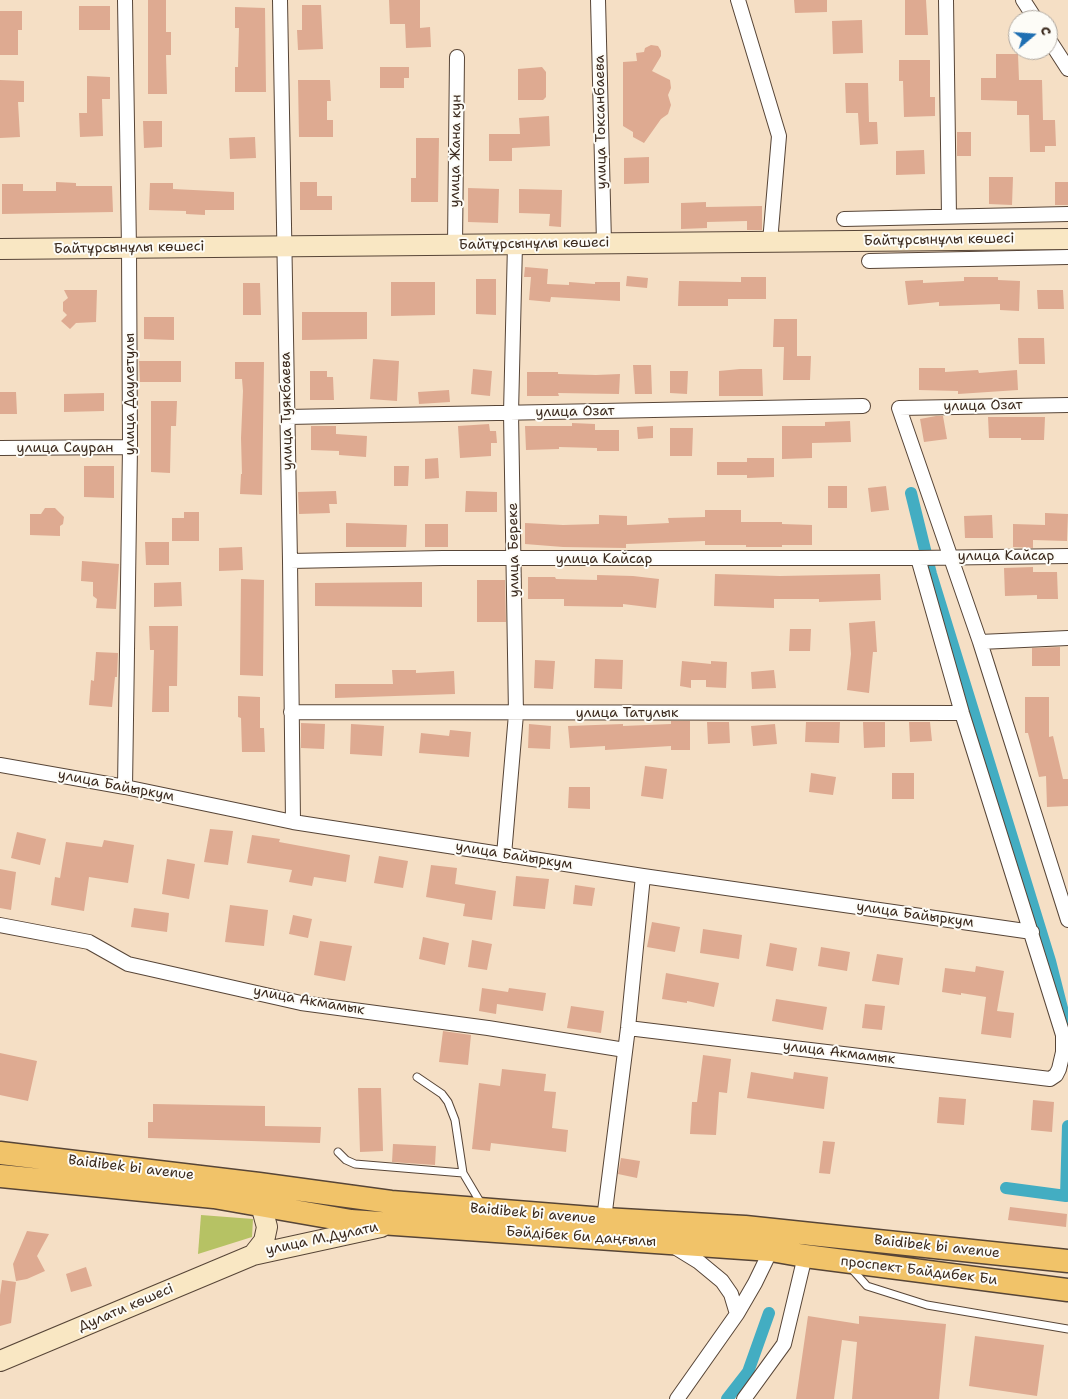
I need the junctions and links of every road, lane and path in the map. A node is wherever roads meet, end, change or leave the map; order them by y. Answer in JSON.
{"nodes":[{"id":1,"x":125,"y":0,"type":"edge"},
{"id":2,"x":280,"y":0,"type":"edge"},
{"id":3,"x":598,"y":0,"type":"edge"},
{"id":4,"x":738,"y":0,"type":"edge"},
{"id":5,"x":946,"y":0,"type":"edge"},
{"id":6,"x":1058,"y":54,"type":"edge"},
{"id":7,"x":457,"y":57,"type":"dead end"},
{"id":8,"x":1068,"y":69,"type":"edge"},
{"id":9,"x":1068,"y":214,"type":"edge"},
{"id":10,"x":949,"y":216,"type":"junction"},
{"id":11,"x":844,"y":219,"type":"dead end"},
{"id":12,"x":1068,"y":239,"type":"edge"},
{"id":13,"x":770,"y":242,"type":"junction"},
{"id":14,"x":604,"y":243,"type":"junction"},
{"id":15,"x":515,"y":244,"type":"junction"},
{"id":16,"x":454,"y":245,"type":"junction"},
{"id":17,"x":284,"y":246,"type":"junction"},
{"id":18,"x":129,"y":248,"type":"junction"},
{"id":19,"x":0,"y":249,"type":"edge"},
{"id":20,"x":1068,"y":257,"type":"edge"},
{"id":21,"x":869,"y":261,"type":"dead end"},
{"id":22,"x":1068,"y":404,"type":"edge"},
{"id":23,"x":863,"y":406,"type":"dead end"},
{"id":24,"x":511,"y":413,"type":"junction"},
{"id":25,"x":287,"y":417,"type":"junction"},
{"id":26,"x":130,"y":447,"type":"junction"},
{"id":27,"x":0,"y":448,"type":"edge"},
{"id":28,"x":1068,"y":556,"type":"edge"},
{"id":29,"x":947,"y":557,"type":"junction"},
{"id":30,"x":918,"y":558,"type":"junction"},
{"id":31,"x":514,"y":559,"type":"junction"},
{"id":32,"x":290,"y":561,"type":"junction"},
{"id":33,"x":1068,"y":638,"type":"edge"},
{"id":34,"x":980,"y":642,"type":"junction"},
{"id":35,"x":292,"y":712,"type":"junction"},
{"id":36,"x":962,"y":713,"type":"junction"},
{"id":37,"x":516,"y":714,"type":"junction"},
{"id":38,"x":0,"y":764,"type":"edge"},
{"id":39,"x":125,"y":787,"type":"junction"},
{"id":40,"x":293,"y":822,"type":"junction"},
{"id":41,"x":504,"y":855,"type":"junction"},
{"id":42,"x":643,"y":876,"type":"junction"},
{"id":43,"x":1068,"y":920,"type":"edge"},
{"id":44,"x":0,"y":925,"type":"edge"},
{"id":45,"x":1032,"y":932,"type":"junction"},
{"id":46,"x":628,"y":1028,"type":"junction"},
{"id":47,"x":625,"y":1050,"type":"junction"},
{"id":48,"x":417,"y":1077,"type":"dead end"},
{"id":49,"x":338,"y":1152,"type":"dead end"},
{"id":50,"x":0,"y":1153,"type":"edge"},
{"id":51,"x":463,"y":1173,"type":"junction"},
{"id":52,"x":0,"y":1176,"type":"edge"},
{"id":53,"x":261,"y":1205,"type":"junction"},
{"id":54,"x":484,"y":1210,"type":"junction"},
{"id":55,"x":604,"y":1219,"type":"junction"},
{"id":56,"x":392,"y":1224,"type":"junction"},
{"id":57,"x":668,"y":1233,"type":"junction"},
{"id":58,"x":771,"y":1250,"type":"junction"},
{"id":59,"x":253,"y":1255,"type":"junction"},
{"id":60,"x":805,"y":1256,"type":"junction"},
{"id":61,"x":843,"y":1261,"type":"junction"},
{"id":62,"x":1068,"y":1261,"type":"edge"},
{"id":63,"x":1068,"y":1290,"type":"edge"},
{"id":64,"x":737,"y":1314,"type":"junction"},
{"id":65,"x":1068,"y":1329,"type":"edge"},
{"id":66,"x":0,"y":1361,"type":"edge"},
{"id":67,"x":677,"y":1399,"type":"edge"},
{"id":68,"x":744,"y":1399,"type":"edge"}],
"edges":[{"from":1,"to":18,"type":"street","name":"улица Даулетулы"},
{"from":2,"to":17,"type":"street","name":"улица Туякбаева"},
{"from":3,"to":14,"type":"street","name":"улица Токсанбаева"},
{"from":4,"to":13,"type":"street"},
{"from":5,"to":10,"type":"street"},
{"from":6,"to":8,"type":"street"},
{"from":7,"to":16,"type":"street","name":"улица Жана кун"},
{"from":9,"to":10,"type":"street"},
{"from":10,"to":11,"type":"street"},
{"from":12,"to":13,"type":"main road","name":"Байтұрсынұлы көшесі"},
{"from":13,"to":14,"type":"main road","name":"Байтұрсынұлы көшесі"},
{"from":14,"to":15,"type":"main road","name":"Байтұрсынұлы көшесі"},
{"from":15,"to":16,"type":"main road","name":"Байтұрсынұлы көшесі"},
{"from":15,"to":24,"type":"street","name":"улица Береке"},
{"from":16,"to":17,"type":"main road","name":"Байтұрсынұлы көшесі"},
{"from":17,"to":18,"type":"main road","name":"Байтұрсынұлы көшесі"},
{"from":17,"to":25,"type":"street","name":"улица Туякбаева"},
{"from":18,"to":19,"type":"main road","name":"Байтұрсынұлы көшесі"},
{"from":18,"to":26,"type":"street","name":"улица Даулетулы"},
{"from":20,"to":21,"type":"street"},
{"from":22,"to":29,"type":"street","name":"улица Озат"},
{"from":23,"to":24,"type":"street","name":"улица Озат"},
{"from":24,"to":25,"type":"street","name":"улица Озат"},
{"from":24,"to":31,"type":"street","name":"улица Береке"},
{"from":25,"to":32,"type":"street","name":"улица Туякбаева"},
{"from":26,"to":27,"type":"street","name":"улица Сауран"},
{"from":26,"to":39,"type":"street","name":"улица Даулетулы"},
{"from":28,"to":29,"type":"street","name":"улица Кайсар"},
{"from":29,"to":30,"type":"street","name":"улица Кайсар"},
{"from":29,"to":34,"type":"street"},
{"from":30,"to":31,"type":"street","name":"улица Кайсар"},
{"from":30,"to":36,"type":"street"},
{"from":31,"to":32,"type":"street","name":"улица Кайсар"},
{"from":31,"to":37,"type":"street","name":"улица Береке"},
{"from":32,"to":35,"type":"street","name":"улица Туякбаева"},
{"from":33,"to":34,"type":"street"},
{"from":34,"to":43,"type":"street"},
{"from":35,"to":37,"type":"street","name":"улица Татулык"},
{"from":35,"to":40,"type":"street","name":"улица Туякбаева"},
{"from":36,"to":37,"type":"street","name":"улица Татулык"},
{"from":36,"to":45,"type":"street"},
{"from":37,"to":41,"type":"street","name":"улица Береке"},
{"from":38,"to":39,"type":"street","name":"улица Байыркум"},
{"from":39,"to":40,"type":"street","name":"улица Байыркум"},
{"from":40,"to":41,"type":"street","name":"улица Байыркум"},
{"from":41,"to":42,"type":"street","name":"улица Байыркум"},
{"from":42,"to":45,"type":"street","name":"улица Байыркум"},
{"from":42,"to":46,"type":"street"},
{"from":44,"to":47,"type":"street","name":"улица Акмамык"},
{"from":45,"to":46,"type":"street","name":"улица Акмамык"},
{"from":46,"to":47,"type":"street"},
{"from":47,"to":55,"type":"street"},
{"from":48,"to":51,"type":"lane"},
{"from":49,"to":51,"type":"lane"},
{"from":50,"to":54,"type":"main road","name":"Baidibek bi avenue"},
{"from":51,"to":54,"type":"lane"},
{"from":52,"to":53,"type":"main road","name":"Baidibek bi avenue"},
{"from":53,"to":56,"type":"main road","name":"Baidibek bi avenue"},
{"from":53,"to":59,"type":"main road"},
{"from":54,"to":55,"type":"main road","name":"Baidibek bi avenue"},
{"from":55,"to":57,"type":"main road","name":"Baidibek bi avenue"},
{"from":56,"to":57,"type":"main road","name":"Бәйдібек би даңғылы"},
{"from":56,"to":59,"type":"main road","name":"улица М.Дулати"},
{"from":57,"to":58,"type":"main road","name":"Бәйдібек би даңғылы"},
{"from":57,"to":62,"type":"main road","name":"Baidibek bi avenue"},
{"from":57,"to":64,"type":"street"},
{"from":58,"to":60,"type":"main road","name":"проспект Байдибек Би"},
{"from":58,"to":64,"type":"street"},
{"from":59,"to":66,"type":"main road","name":"Дулати көшесі"},
{"from":60,"to":61,"type":"main road","name":"проспект Байдибек Би"},
{"from":60,"to":68,"type":"street"},
{"from":61,"to":63,"type":"main road","name":"проспект Байдибек Би"},
{"from":61,"to":65,"type":"lane"},
{"from":64,"to":67,"type":"street"}]}
